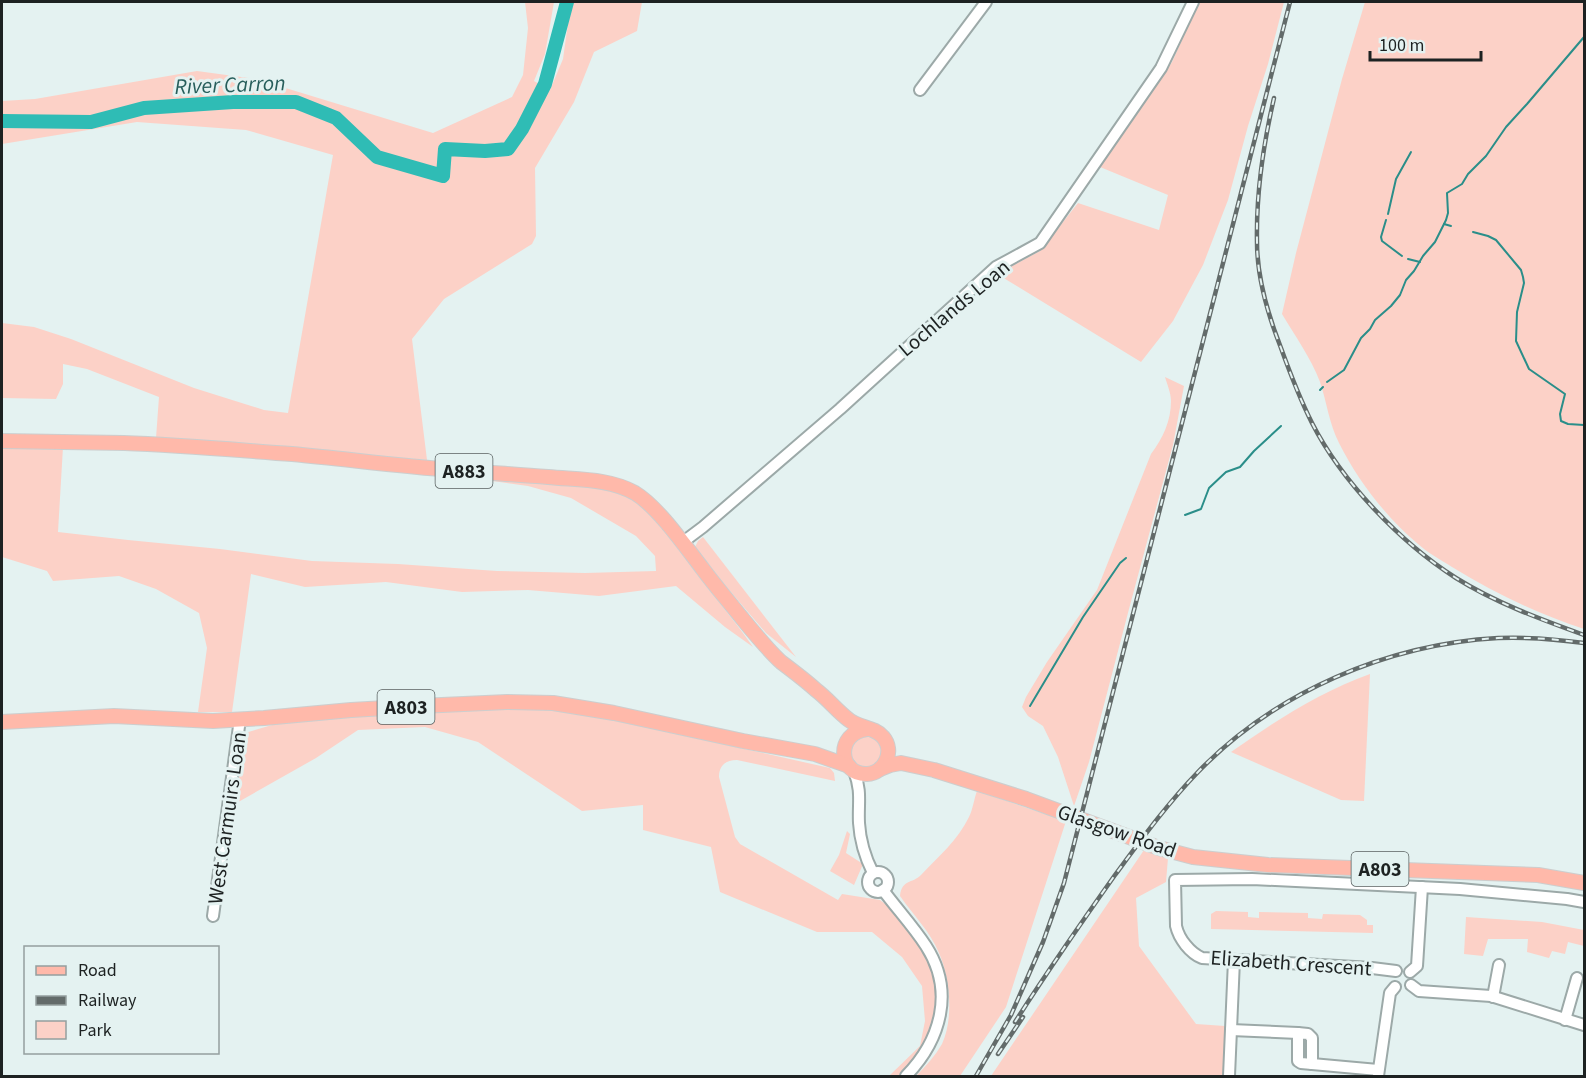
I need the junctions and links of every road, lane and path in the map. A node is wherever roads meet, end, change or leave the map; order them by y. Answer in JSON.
{"nodes":[{"id":1,"x":986,"y":2,"type":"edge"},
{"id":2,"x":1193,"y":2,"type":"edge"},
{"id":3,"x":920,"y":90,"type":"dead end"},
{"id":4,"x":2,"y":441,"type":"edge"},
{"id":5,"x":683,"y":542,"type":"junction"},
{"id":6,"x":833,"y":705,"type":"junction"},
{"id":7,"x":240,"y":719,"type":"junction"},
{"id":8,"x":2,"y":722,"type":"edge"},
{"id":9,"x":867,"y":729,"type":"junction"},
{"id":10,"x":846,"y":742,"type":"junction"},
{"id":11,"x":888,"y":747,"type":"junction"},
{"id":12,"x":806,"y":753,"type":"junction"},
{"id":13,"x":913,"y":765,"type":"junction"},
{"id":14,"x":852,"y":769,"type":"junction"},
{"id":15,"x":879,"y":770,"type":"junction"},
{"id":16,"x":860,"y":795,"type":"junction"},
{"id":17,"x":1327,"y":867,"type":"junction"},
{"id":18,"x":1175,"y":880,"type":"joint"},
{"id":19,"x":1326,"y":883,"type":"junction"},
{"id":20,"x":1584,"y":883,"type":"edge"},
{"id":21,"x":1422,"y":887,"type":"junction"},
{"id":22,"x":1584,"y":902,"type":"edge"},
{"id":23,"x":213,"y":916,"type":"dead end"},
{"id":24,"x":1234,"y":960,"type":"junction"},
{"id":25,"x":1499,"y":965,"type":"dead end"},
{"id":26,"x":1396,"y":971,"type":"junction"},
{"id":27,"x":1410,"y":972,"type":"junction"},
{"id":28,"x":1576,"y":978,"type":"dead end"},
{"id":29,"x":1411,"y":985,"type":"junction"},
{"id":30,"x":1395,"y":987,"type":"junction"},
{"id":31,"x":1493,"y":997,"type":"junction"},
{"id":32,"x":1565,"y":1020,"type":"junction"},
{"id":33,"x":1584,"y":1025,"type":"edge"},
{"id":34,"x":1231,"y":1030,"type":"junction"},
{"id":35,"x":1378,"y":1073,"type":"edge"},
{"id":36,"x":906,"y":1077,"type":"edge"},
{"id":37,"x":1229,"y":1077,"type":"edge"}],
"edges":[{"from":1,"to":3,"type":"street"},
{"from":2,"to":5,"type":"street","name":"Lochlands Loan"},
{"from":4,"to":5,"type":"main road","number":"A883"},
{"from":5,"to":6,"type":"main road","number":"A883"},
{"from":6,"to":9,"type":"main road"},
{"from":6,"to":10,"type":"main road"},
{"from":7,"to":8,"type":"main road","number":"A803"},
{"from":7,"to":12,"type":"main road","number":"A803"},
{"from":7,"to":23,"type":"street","name":"West Carmuirs Loan"},
{"from":9,"to":10,"type":"main road"},
{"from":9,"to":11,"type":"main road"},
{"from":10,"to":12,"type":"main road","number":"A803"},
{"from":10,"to":14,"type":"main road"},
{"from":11,"to":13,"type":"main road","number":"A803"},
{"from":11,"to":15,"type":"main road"},
{"from":12,"to":14,"type":"main road","number":"A803"},
{"from":13,"to":15,"type":"main road","number":"A803"},
{"from":13,"to":17,"type":"main road","name":"Glasgow Road","number":"A803"},
{"from":14,"to":15,"type":"main road"},
{"from":14,"to":16,"type":"street"},
{"from":15,"to":16,"type":"street"},
{"from":16,"to":36,"type":"street"},
{"from":17,"to":19,"type":"street"},
{"from":17,"to":20,"type":"main road","name":"Glasgow Road","number":"A803"},
{"from":18,"to":19,"type":"street","name":"Glasgow Road"},
{"from":18,"to":24,"type":"street","name":"Elizabeth Crescent"},
{"from":19,"to":21,"type":"street","name":"Glasgow Road"},
{"from":21,"to":22,"type":"street","name":"Glasgow Road"},
{"from":21,"to":27,"type":"street"},
{"from":24,"to":26,"type":"street","name":"Elizabeth Crescent"},
{"from":24,"to":34,"type":"street"},
{"from":25,"to":31,"type":"street"},
{"from":26,"to":27,"type":"street"},
{"from":26,"to":30,"type":"street"},
{"from":27,"to":29,"type":"street"},
{"from":28,"to":32,"type":"street"},
{"from":29,"to":30,"type":"street"},
{"from":29,"to":31,"type":"street"},
{"from":30,"to":35,"type":"street"},
{"from":31,"to":32,"type":"street"},
{"from":32,"to":33,"type":"street"},
{"from":34,"to":35,"type":"street"},
{"from":34,"to":37,"type":"street"}]}
